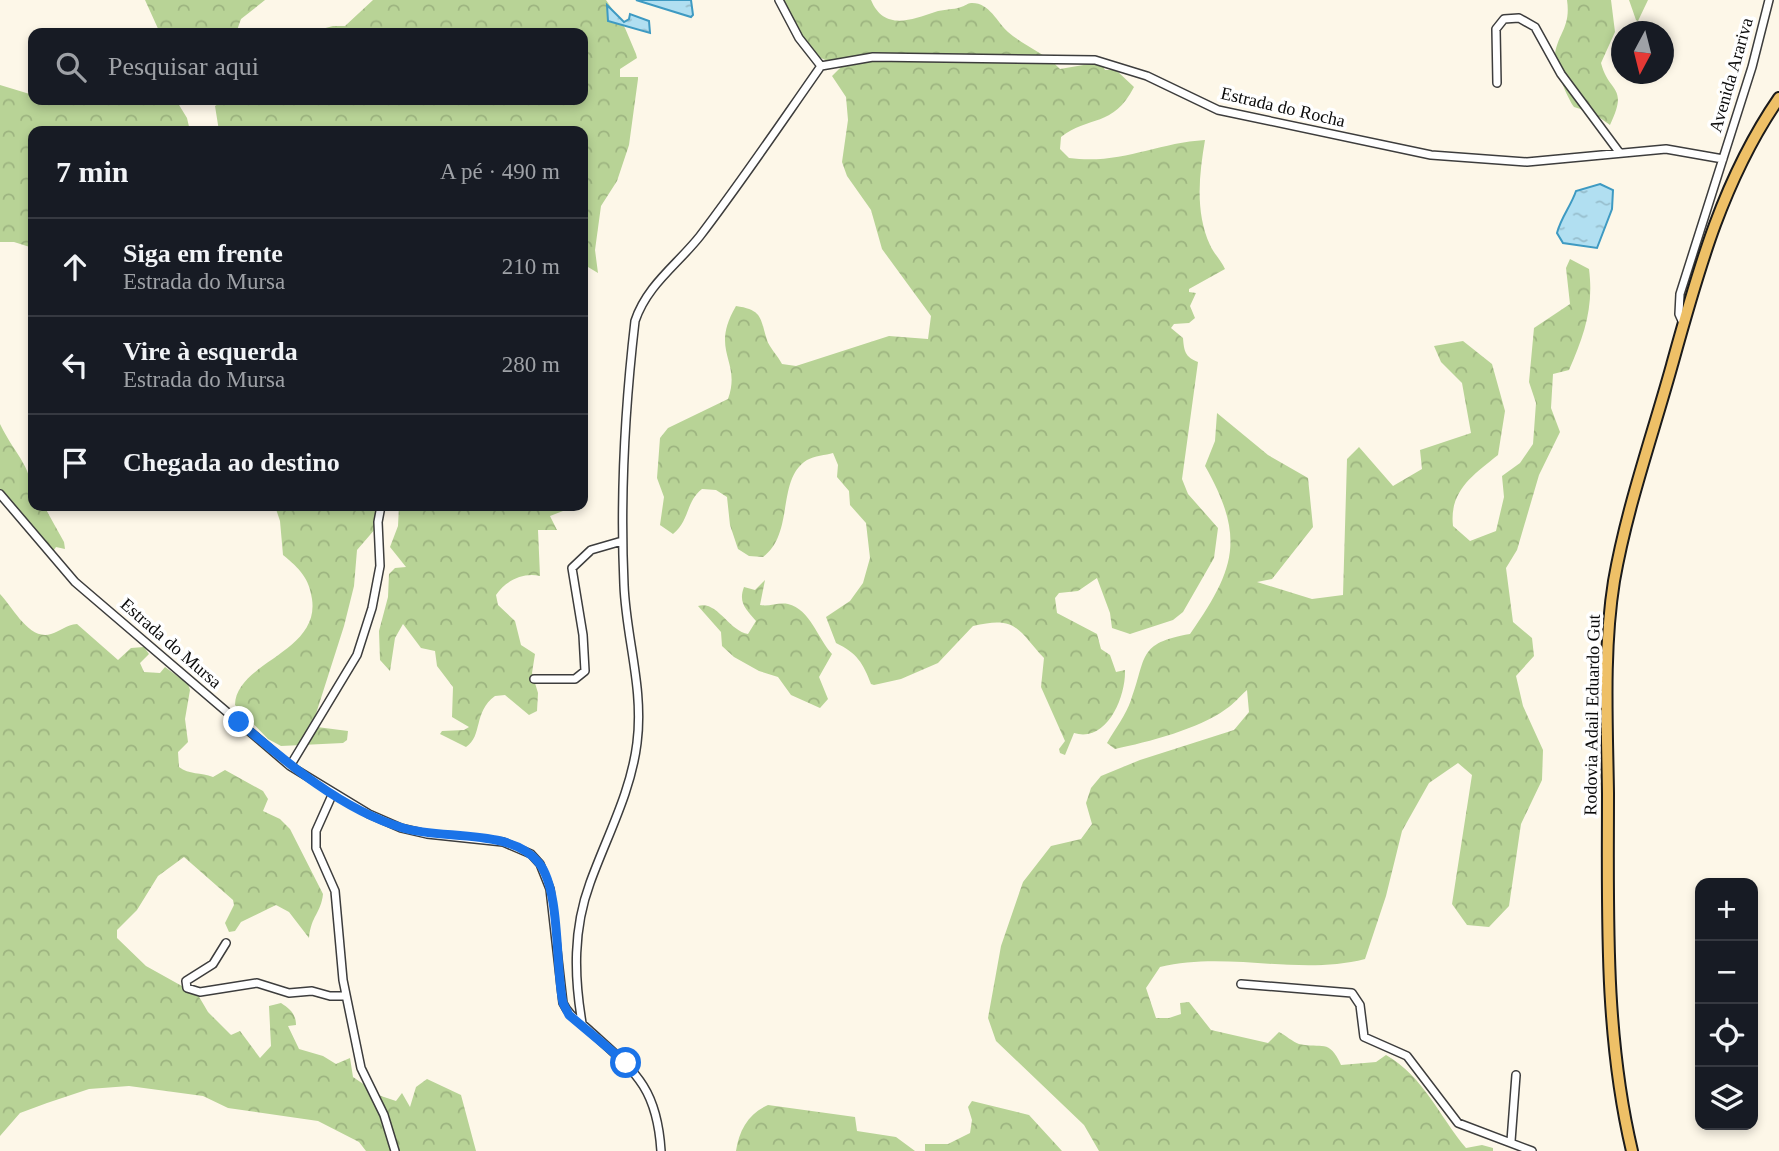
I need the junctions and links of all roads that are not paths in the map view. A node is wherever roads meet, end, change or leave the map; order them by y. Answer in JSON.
{"nodes":[{"id":1,"x":779,"y":0,"type":"edge"},
{"id":2,"x":1769,"y":0,"type":"edge"},
{"id":3,"x":821,"y":66,"type":"junction"},
{"id":4,"x":1497,"y":83,"type":"dead end"},
{"id":5,"x":1779,"y":98,"type":"edge"},
{"id":6,"x":1619,"y":152,"type":"junction"},
{"id":7,"x":1723,"y":159,"type":"junction"},
{"id":8,"x":1684,"y":323,"type":"junction"},
{"id":9,"x":0,"y":494,"type":"edge"},
{"id":10,"x":380,"y":511,"type":"edge"},
{"id":11,"x":622,"y":541,"type":"junction"},
{"id":12,"x":534,"y":679,"type":"dead end"},
{"id":13,"x":290,"y":766,"type":"junction"},
{"id":14,"x":333,"y":793,"type":"junction"},
{"id":15,"x":226,"y":943,"type":"dead end"},
{"id":16,"x":1241,"y":984,"type":"dead end"},
{"id":17,"x":346,"y":996,"type":"junction"},
{"id":18,"x":582,"y":1023,"type":"junction"},
{"id":19,"x":1516,"y":1075,"type":"dead end"},
{"id":20,"x":1511,"y":1141,"type":"junction"},
{"id":21,"x":395,"y":1151,"type":"edge"},
{"id":22,"x":661,"y":1151,"type":"edge"},
{"id":23,"x":1532,"y":1151,"type":"edge"},
{"id":24,"x":1632,"y":1151,"type":"edge"}],
"edges":[{"from":1,"to":3,"type":"street"},
{"from":2,"to":7,"type":"street","name":"Avenida Arariva"},
{"from":3,"to":6,"type":"street","name":"Estrada do Rocha"},
{"from":3,"to":11,"type":"street"},
{"from":4,"to":6,"type":"street"},
{"from":5,"to":8,"type":"main road","name":"Rodovia Adail Eduardo Gut"},
{"from":6,"to":7,"type":"street","name":"Estrada do Rocha"},
{"from":7,"to":8,"type":"street","name":"Avenida Arariva"},
{"from":8,"to":24,"type":"main road","name":"Rodovia Adail Eduardo Gut"},
{"from":9,"to":13,"type":"street","name":"Estrada do Mursa"},
{"from":10,"to":13,"type":"street"},
{"from":11,"to":12,"type":"street"},
{"from":11,"to":18,"type":"street"},
{"from":13,"to":14,"type":"street","name":"Estrada do Mursa"},
{"from":14,"to":17,"type":"street"},
{"from":14,"to":18,"type":"street","name":"Estrada do Mursa"},
{"from":15,"to":17,"type":"street"},
{"from":16,"to":20,"type":"street"},
{"from":17,"to":21,"type":"street"},
{"from":18,"to":22,"type":"street","name":"Estrada do Mursa"},
{"from":19,"to":20,"type":"street"},
{"from":20,"to":23,"type":"street"}]}
